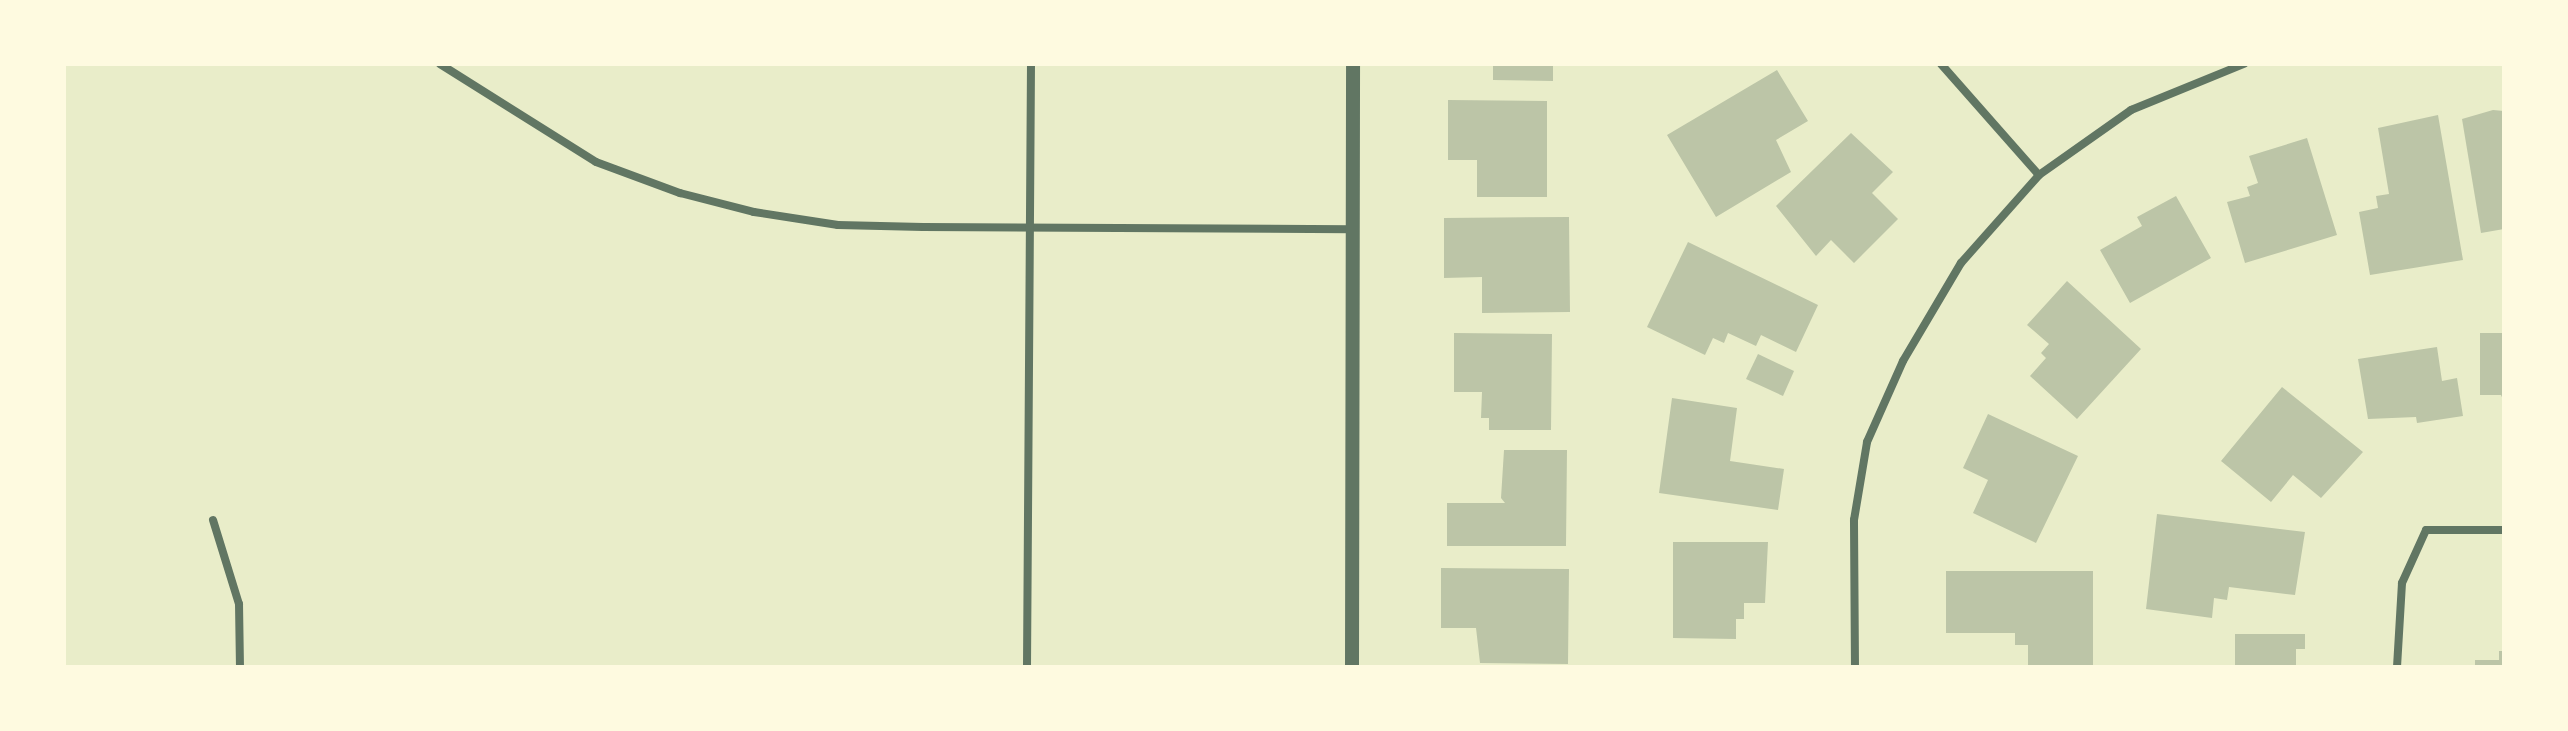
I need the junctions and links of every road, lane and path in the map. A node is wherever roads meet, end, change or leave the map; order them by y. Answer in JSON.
{"nodes":[{"id":1,"x":440,"y":64,"type":"edge"},
{"id":2,"x":1031,"y":64,"type":"edge"},
{"id":3,"x":1353,"y":64,"type":"edge"},
{"id":4,"x":1941,"y":64,"type":"edge"},
{"id":5,"x":2244,"y":64,"type":"edge"},
{"id":6,"x":2039,"y":175,"type":"junction"},
{"id":7,"x":1030,"y":228,"type":"junction"},
{"id":8,"x":1351,"y":229,"type":"junction"},
{"id":9,"x":213,"y":520,"type":"dead end"},
{"id":10,"x":2504,"y":530,"type":"edge"},
{"id":11,"x":240,"y":667,"type":"edge"},
{"id":12,"x":1027,"y":667,"type":"edge"},
{"id":13,"x":1352,"y":667,"type":"edge"},
{"id":14,"x":1855,"y":667,"type":"edge"},
{"id":15,"x":2397,"y":667,"type":"edge"}],
"edges":[{"from":1,"to":7,"type":"street"},
{"from":2,"to":7,"type":"street"},
{"from":3,"to":8,"type":"street"},
{"from":4,"to":6,"type":"street"},
{"from":5,"to":6,"type":"street"},
{"from":6,"to":14,"type":"street"},
{"from":7,"to":8,"type":"street"},
{"from":7,"to":12,"type":"street"},
{"from":8,"to":13,"type":"street"},
{"from":9,"to":11,"type":"street"},
{"from":10,"to":15,"type":"street"}]}
